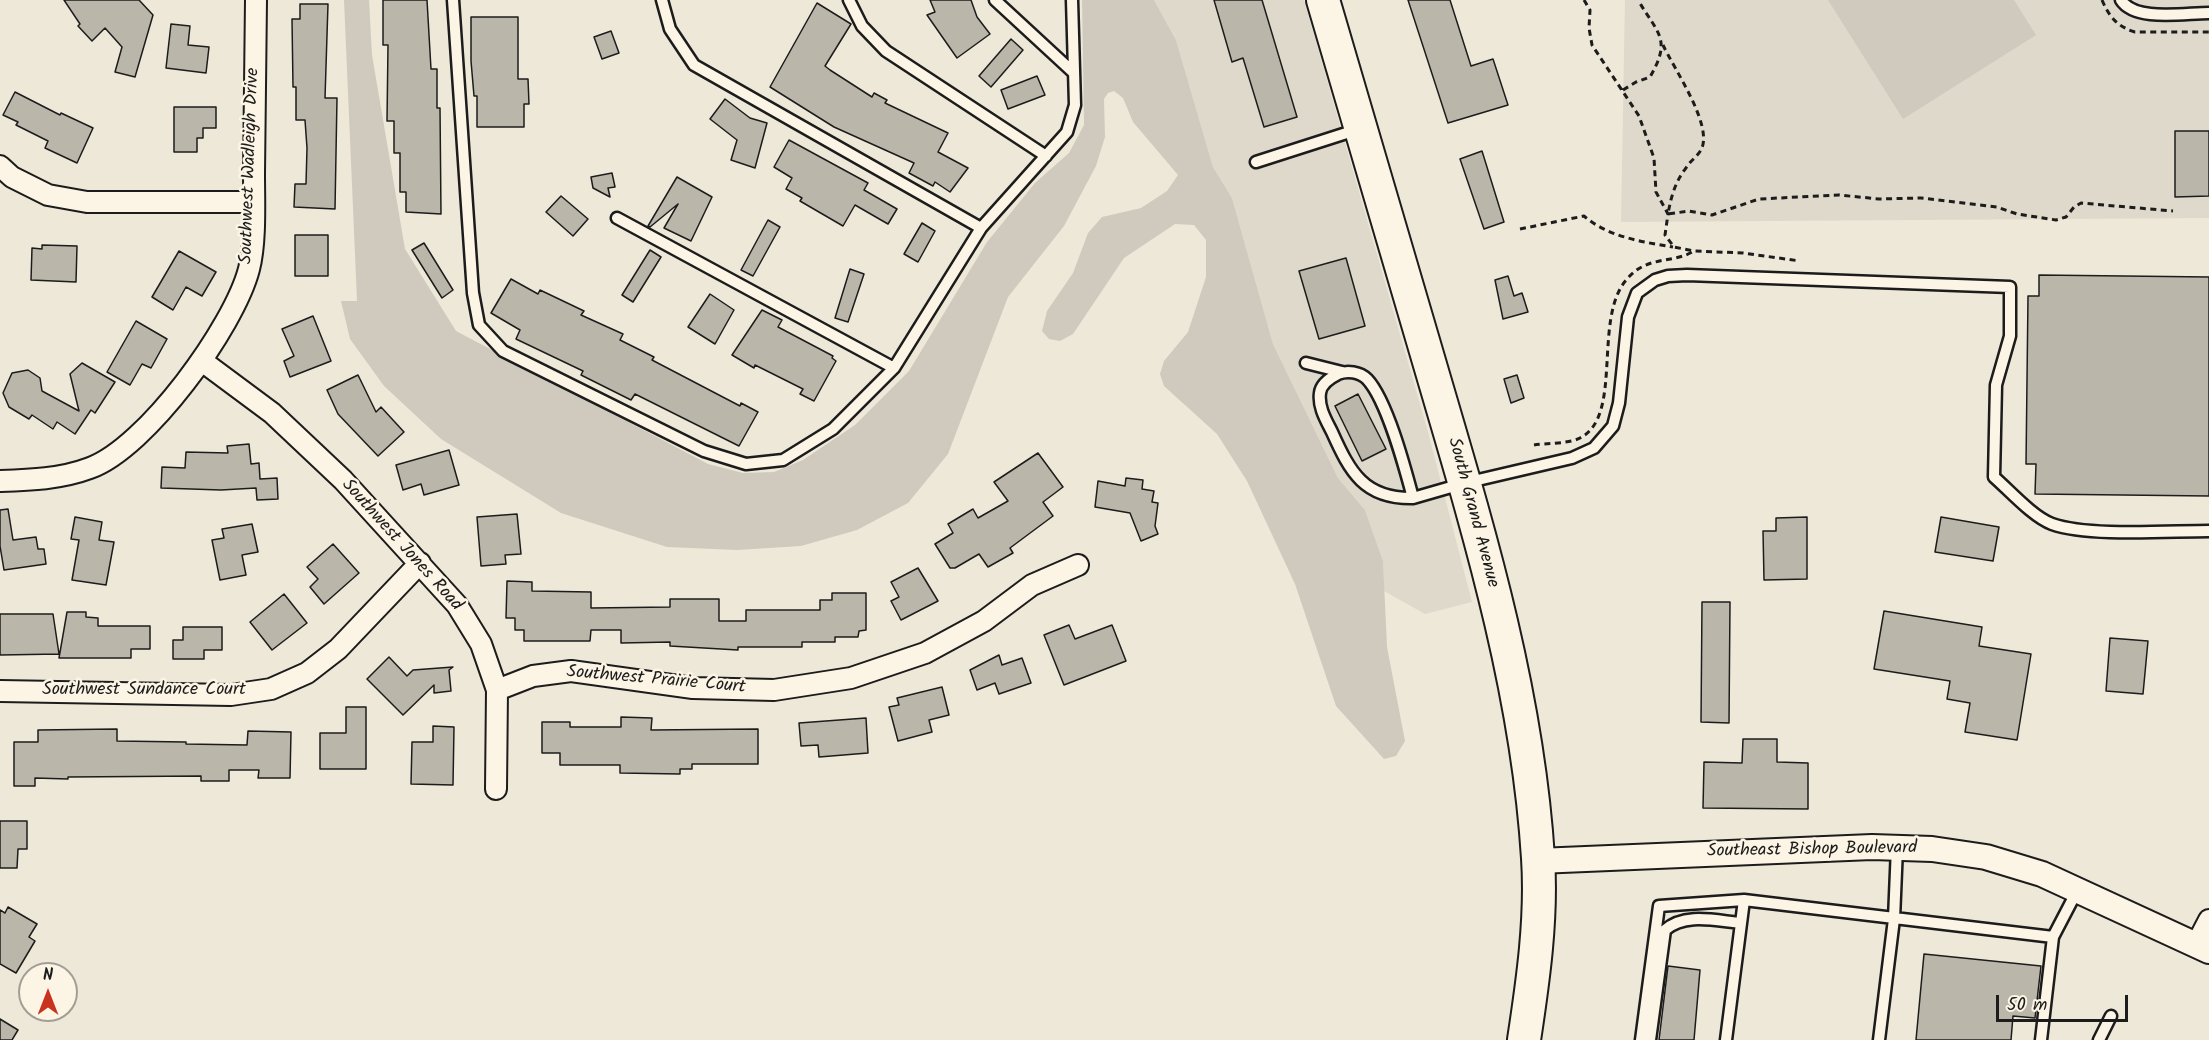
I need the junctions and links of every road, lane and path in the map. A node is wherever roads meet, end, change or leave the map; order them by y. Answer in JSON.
{"nodes":[{"id":1,"x":256,"y":0,"type":"edge"},
{"id":2,"x":453,"y":0,"type":"edge"},
{"id":3,"x":662,"y":0,"type":"edge"},
{"id":4,"x":849,"y":0,"type":"edge"},
{"id":5,"x":995,"y":0,"type":"edge"},
{"id":6,"x":1072,"y":0,"type":"edge"},
{"id":7,"x":1323,"y":0,"type":"edge"},
{"id":8,"x":1584,"y":0,"type":"edge"},
{"id":9,"x":1638,"y":0,"type":"edge"},
{"id":10,"x":2121,"y":0,"type":"edge"},
{"id":11,"x":2209,"y":13,"type":"edge"},
{"id":12,"x":1664,"y":45,"type":"junction"},
{"id":13,"x":1074,"y":73,"type":"junction"},
{"id":14,"x":1623,"y":90,"type":"junction"},
{"id":15,"x":1361,"y":128,"type":"junction"},
{"id":16,"x":1046,"y":156,"type":"junction"},
{"id":17,"x":1256,"y":162,"type":"dead end"},
{"id":18,"x":0,"y":166,"type":"edge"},
{"id":19,"x":254,"y":202,"type":"junction"},
{"id":20,"x":2173,"y":211,"type":"dead end"},
{"id":21,"x":1668,"y":214,"type":"junction"},
{"id":22,"x":617,"y":218,"type":"dead end"},
{"id":23,"x":981,"y":228,"type":"junction"},
{"id":24,"x":1520,"y":228,"type":"dead end"},
{"id":25,"x":1674,"y":247,"type":"junction"},
{"id":26,"x":1800,"y":261,"type":"dead end"},
{"id":27,"x":201,"y":361,"type":"junction"},
{"id":28,"x":1306,"y":363,"type":"dead end"},
{"id":29,"x":894,"y":368,"type":"junction"},
{"id":30,"x":1342,"y":372,"type":"junction"},
{"id":31,"x":0,"y":481,"type":"edge"},
{"id":32,"x":1465,"y":483,"type":"junction"},
{"id":33,"x":1413,"y":498,"type":"junction"},
{"id":34,"x":2209,"y":531,"type":"edge"},
{"id":35,"x":420,"y":563,"type":"junction"},
{"id":36,"x":1078,"y":565,"type":"dead end"},
{"id":37,"x":497,"y":690,"type":"junction"},
{"id":38,"x":0,"y":691,"type":"edge"},
{"id":39,"x":496,"y":789,"type":"dead end"},
{"id":40,"x":1897,"y":846,"type":"junction"},
{"id":41,"x":1538,"y":861,"type":"junction"},
{"id":42,"x":2077,"y":891,"type":"junction"},
{"id":43,"x":1744,"y":900,"type":"junction"},
{"id":44,"x":1894,"y":919,"type":"junction"},
{"id":45,"x":2209,"y":920,"type":"edge"},
{"id":46,"x":1741,"y":923,"type":"junction"},
{"id":47,"x":2053,"y":937,"type":"junction"},
{"id":48,"x":2203,"y":948,"type":"edge"},
{"id":49,"x":2111,"y":1016,"type":"dead end"},
{"id":50,"x":1524,"y":1040,"type":"edge"},
{"id":51,"x":1641,"y":1040,"type":"edge"},
{"id":52,"x":1650,"y":1040,"type":"edge"},
{"id":53,"x":1726,"y":1040,"type":"edge"},
{"id":54,"x":1879,"y":1040,"type":"edge"},
{"id":55,"x":2041,"y":1040,"type":"edge"},
{"id":56,"x":2099,"y":1040,"type":"edge"}],
"edges":[{"from":1,"to":19,"type":"street","name":"Southwest Wadleigh Drive"},
{"from":2,"to":29,"type":"lane"},
{"from":3,"to":23,"type":"lane"},
{"from":4,"to":16,"type":"lane"},
{"from":5,"to":13,"type":"lane"},
{"from":6,"to":13,"type":"lane"},
{"from":7,"to":15,"type":"main road","name":"South Grand Avenue"},
{"from":8,"to":14,"type":"path"},
{"from":9,"to":12,"type":"path"},
{"from":10,"to":11,"type":"lane"},
{"from":12,"to":14,"type":"path"},
{"from":12,"to":21,"type":"path"},
{"from":13,"to":16,"type":"lane"},
{"from":14,"to":21,"type":"path"},
{"from":15,"to":17,"type":"lane"},
{"from":15,"to":32,"type":"main road","name":"South Grand Avenue"},
{"from":16,"to":23,"type":"lane"},
{"from":18,"to":19,"type":"street"},
{"from":19,"to":27,"type":"street","name":"Southwest Wadleigh Drive"},
{"from":20,"to":21,"type":"path"},
{"from":21,"to":25,"type":"path"},
{"from":22,"to":29,"type":"lane"},
{"from":23,"to":29,"type":"lane"},
{"from":24,"to":25,"type":"path"},
{"from":25,"to":26,"type":"path"},
{"from":27,"to":31,"type":"street","name":"Southwest Wadleigh Drive"},
{"from":27,"to":35,"type":"street","name":"Southwest Jones Road"},
{"from":28,"to":30,"type":"lane"},
{"from":30,"to":33,"type":"lane"},
{"from":30,"to":33,"type":"lane"},
{"from":32,"to":33,"type":"lane"},
{"from":32,"to":34,"type":"lane"},
{"from":32,"to":41,"type":"main road","name":"South Grand Avenue"},
{"from":35,"to":37,"type":"street","name":"Southwest Jones Road"},
{"from":35,"to":38,"type":"street","name":"Southwest Sundance Court"},
{"from":36,"to":37,"type":"street","name":"Southwest Prairie Court"},
{"from":37,"to":39,"type":"street","name":"Southwest Jones Road"},
{"from":40,"to":41,"type":"street","name":"Southeast Bishop Boulevard"},
{"from":40,"to":42,"type":"street","name":"Southeast Bishop Boulevard"},
{"from":40,"to":44,"type":"lane"},
{"from":41,"to":50,"type":"main road","name":"South Grand Avenue"},
{"from":42,"to":47,"type":"lane"},
{"from":42,"to":48,"type":"street","name":"Southeast Bishop Boulevard"},
{"from":43,"to":44,"type":"lane"},
{"from":43,"to":46,"type":"lane"},
{"from":43,"to":51,"type":"lane"},
{"from":44,"to":47,"type":"lane"},
{"from":44,"to":54,"type":"lane"},
{"from":45,"to":48,"type":"street"},
{"from":46,"to":52,"type":"lane"},
{"from":46,"to":53,"type":"lane"},
{"from":47,"to":55,"type":"lane"},
{"from":49,"to":56,"type":"lane"}]}
